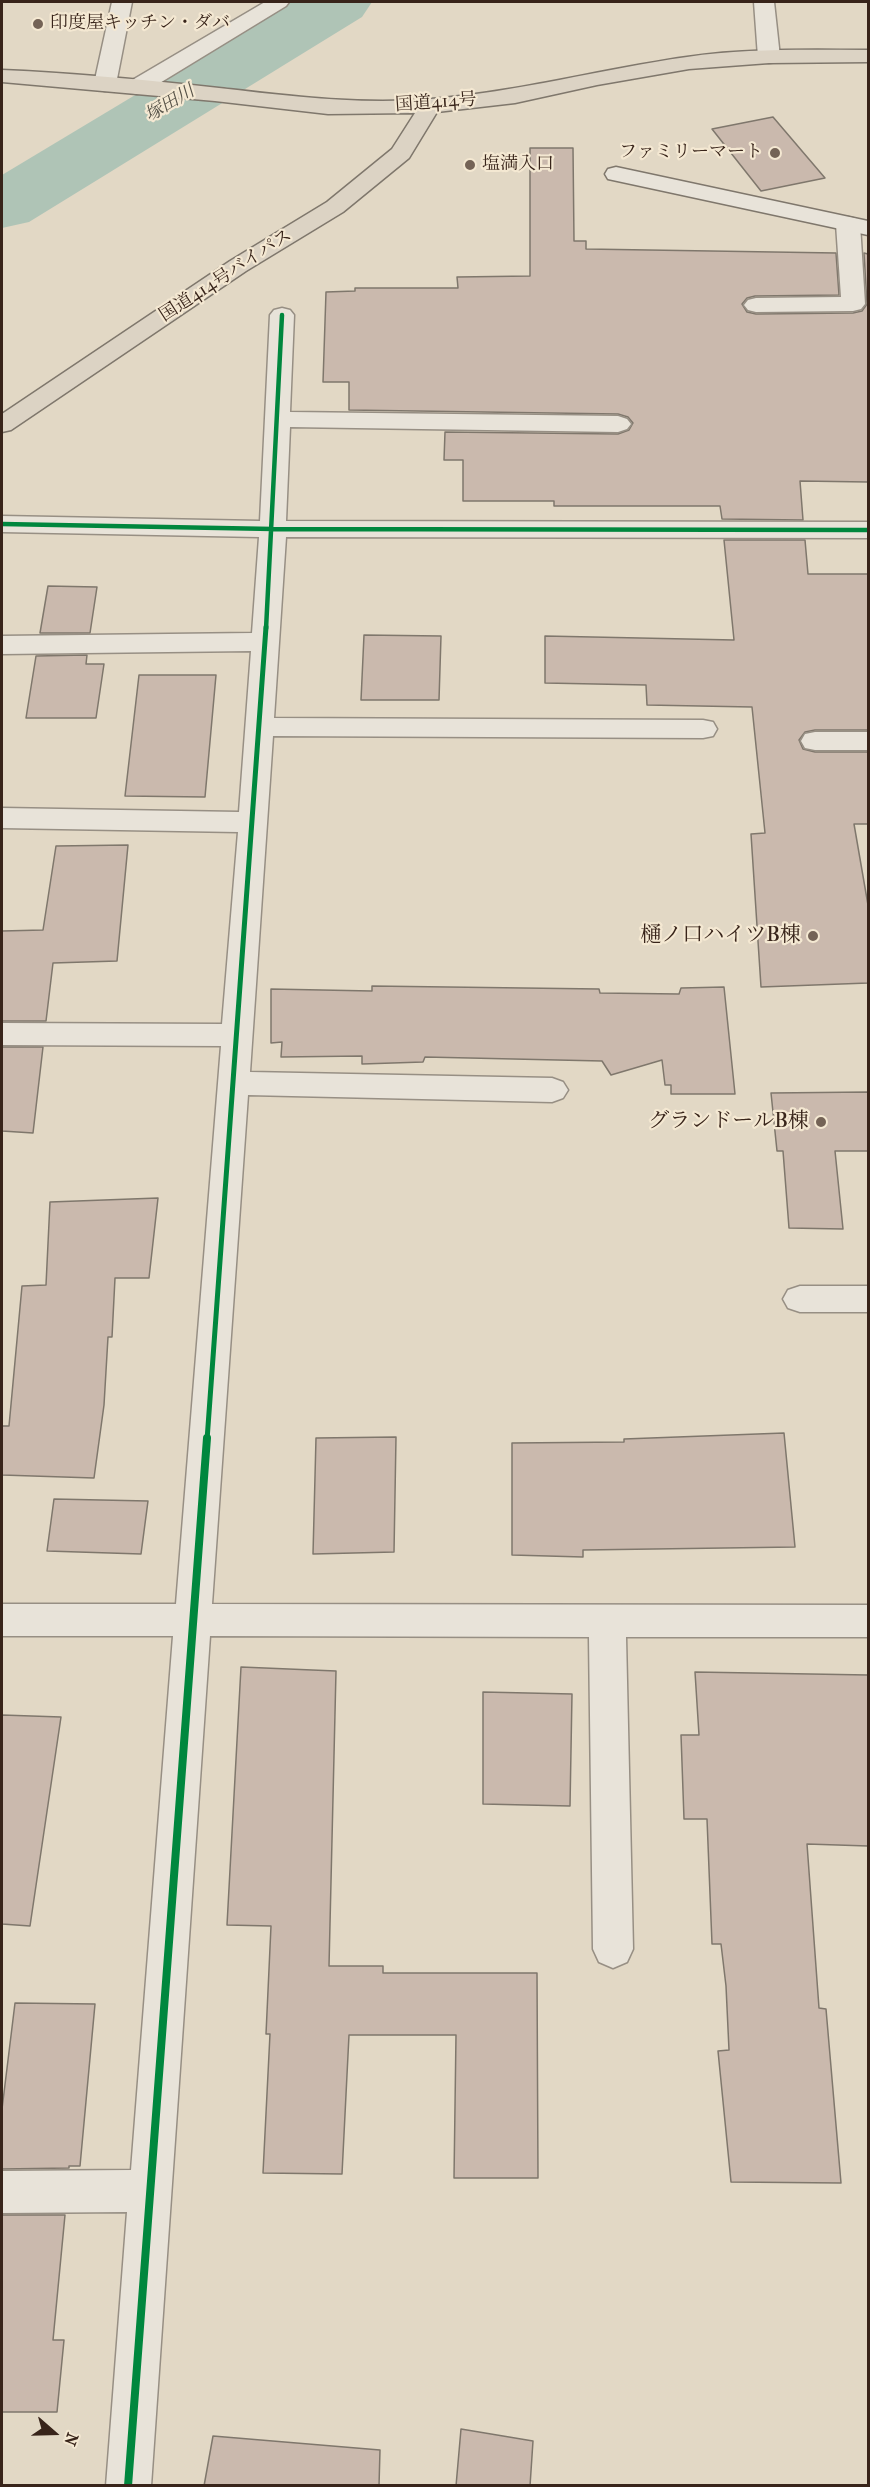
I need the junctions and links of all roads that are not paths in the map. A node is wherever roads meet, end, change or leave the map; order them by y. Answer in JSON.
{"nodes":[{"id":1,"x":122,"y":2,"type":"edge"},
{"id":2,"x":279,"y":2,"type":"edge"},
{"id":3,"x":764,"y":2,"type":"edge"},
{"id":4,"x":769,"y":57,"type":"junction"},
{"id":5,"x":868,"y":57,"type":"edge"},
{"id":6,"x":2,"y":76,"type":"edge"},
{"id":7,"x":105,"y":84,"type":"junction"},
{"id":8,"x":143,"y":87,"type":"junction"},
{"id":9,"x":430,"y":106,"type":"junction"},
{"id":10,"x":616,"y":174,"type":"dead end"},
{"id":11,"x":858,"y":226,"type":"edge"},
{"id":12,"x":756,"y":305,"type":"dead end"},
{"id":13,"x":282,"y":315,"type":"dead end"},
{"id":14,"x":278,"y":419,"type":"junction"},
{"id":15,"x":618,"y":424,"type":"dead end"},
{"id":16,"x":2,"y":425,"type":"edge"},
{"id":17,"x":2,"y":524,"type":"edge"},
{"id":18,"x":273,"y":529,"type":"junction"},
{"id":19,"x":868,"y":530,"type":"edge"},
{"id":20,"x":266,"y":642,"type":"junction"},
{"id":21,"x":2,"y":645,"type":"edge"},
{"id":22,"x":259,"y":727,"type":"junction"},
{"id":23,"x":703,"y":729,"type":"dead end"},
{"id":24,"x":815,"y":741,"type":"dead end"},
{"id":25,"x":868,"y":741,"type":"edge"},
{"id":26,"x":2,"y":818,"type":"edge"},
{"id":27,"x":253,"y":822,"type":"junction"},
{"id":28,"x":2,"y":1034,"type":"edge"},
{"id":29,"x":238,"y":1035,"type":"junction"},
{"id":30,"x":234,"y":1083,"type":"junction"},
{"id":31,"x":552,"y":1089,"type":"dead end"},
{"id":32,"x":800,"y":1299,"type":"dead end"},
{"id":33,"x":868,"y":1299,"type":"edge"},
{"id":34,"x":2,"y":1620,"type":"edge"},
{"id":35,"x":607,"y":1620,"type":"junction"},
{"id":36,"x":192,"y":1621,"type":"junction"},
{"id":37,"x":868,"y":1621,"type":"edge"},
{"id":38,"x":613,"y":1949,"type":"dead end"},
{"id":39,"x":150,"y":2191,"type":"junction"},
{"id":40,"x":2,"y":2192,"type":"edge"},
{"id":41,"x":128,"y":2486,"type":"edge"}],
"edges":[{"from":1,"to":7,"type":"street"},
{"from":2,"to":8,"type":"street"},
{"from":3,"to":4,"type":"street"},
{"from":4,"to":5,"type":"highway","name":"国道414号"},
{"from":4,"to":9,"type":"highway","name":"国道414号"},
{"from":6,"to":7,"type":"highway","name":"国道414号"},
{"from":7,"to":8,"type":"highway","name":"国道414号"},
{"from":8,"to":9,"type":"highway","name":"国道414号"},
{"from":9,"to":16,"type":"highway","name":"国道414号バイパス"},
{"from":10,"to":11,"type":"street"},
{"from":11,"to":12,"type":"street"},
{"from":13,"to":14,"type":"street"},
{"from":14,"to":15,"type":"street"},
{"from":14,"to":18,"type":"street"},
{"from":17,"to":18,"type":"street"},
{"from":18,"to":19,"type":"street"},
{"from":18,"to":20,"type":"street"},
{"from":20,"to":21,"type":"street"},
{"from":20,"to":22,"type":"street"},
{"from":22,"to":23,"type":"street"},
{"from":22,"to":27,"type":"street"},
{"from":24,"to":25,"type":"street"},
{"from":26,"to":27,"type":"street"},
{"from":27,"to":29,"type":"street"},
{"from":28,"to":29,"type":"street"},
{"from":29,"to":30,"type":"street"},
{"from":30,"to":31,"type":"street"},
{"from":30,"to":36,"type":"street"},
{"from":32,"to":33,"type":"street"},
{"from":34,"to":36,"type":"street"},
{"from":35,"to":36,"type":"street"},
{"from":35,"to":37,"type":"street"},
{"from":35,"to":38,"type":"street"},
{"from":36,"to":39,"type":"street"},
{"from":39,"to":40,"type":"street"},
{"from":39,"to":41,"type":"street"}]}
